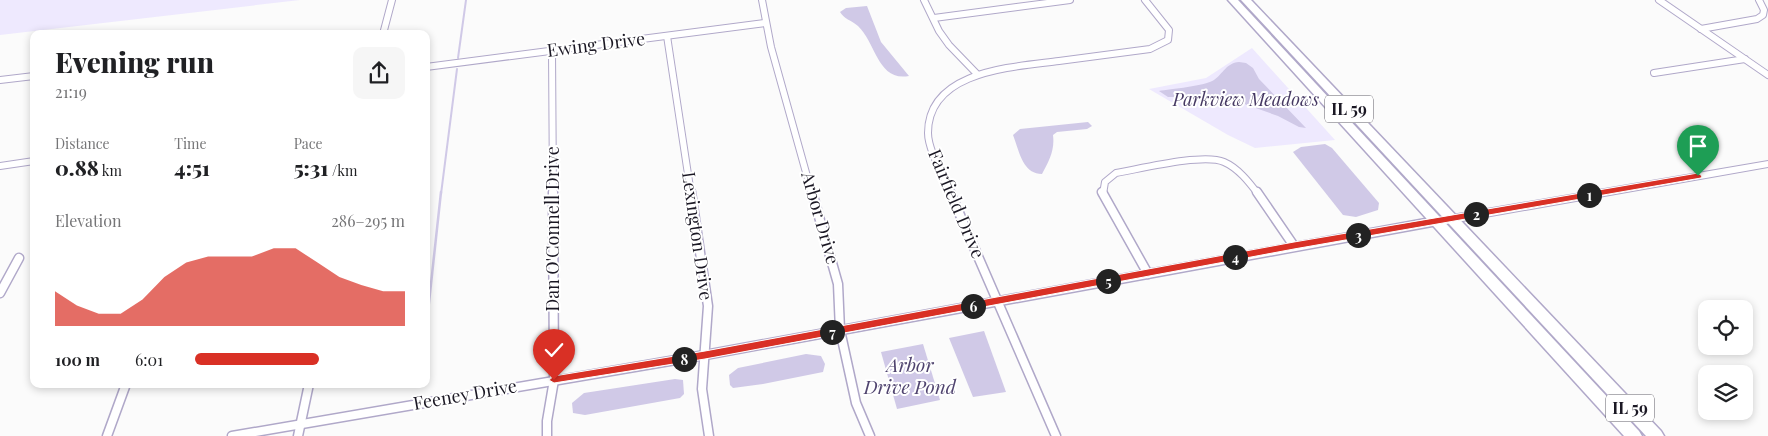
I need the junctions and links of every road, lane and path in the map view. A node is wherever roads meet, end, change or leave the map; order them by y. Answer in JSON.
{"nodes":[{"id":1,"x":392,"y":0,"type":"edge"},
{"id":2,"x":762,"y":0,"type":"edge"},
{"id":3,"x":924,"y":0,"type":"edge"},
{"id":4,"x":1070,"y":0,"type":"edge"},
{"id":5,"x":1145,"y":0,"type":"edge"},
{"id":6,"x":1233,"y":0,"type":"edge"},
{"id":7,"x":1246,"y":0,"type":"edge"},
{"id":8,"x":1659,"y":0,"type":"edge"},
{"id":9,"x":1759,"y":0,"type":"edge"},
{"id":10,"x":934,"y":18,"type":"junction"},
{"id":11,"x":765,"y":23,"type":"junction"},
{"id":12,"x":1701,"y":29,"type":"junction"},
{"id":13,"x":384,"y":30,"type":"edge"},
{"id":14,"x":668,"y":36,"type":"junction"},
{"id":15,"x":552,"y":51,"type":"junction"},
{"id":16,"x":1745,"y":58,"type":"junction"},
{"id":17,"x":430,"y":66,"type":"edge"},
{"id":18,"x":1654,"y":73,"type":"dead end"},
{"id":19,"x":977,"y":74,"type":"junction"},
{"id":20,"x":1768,"y":75,"type":"edge"},
{"id":21,"x":30,"y":76,"type":"edge"},
{"id":22,"x":0,"y":80,"type":"edge"},
{"id":23,"x":30,"y":162,"type":"edge"},
{"id":24,"x":1768,"y":164,"type":"edge"},
{"id":25,"x":0,"y":166,"type":"edge"},
{"id":26,"x":1452,"y":219,"type":"junction"},
{"id":27,"x":1437,"y":221,"type":"junction"},
{"id":28,"x":1294,"y":246,"type":"junction"},
{"id":29,"x":19,"y":258,"type":"dead end"},
{"id":30,"x":1148,"y":274,"type":"junction"},
{"id":31,"x":0,"y":293,"type":"edge"},
{"id":32,"x":998,"y":301,"type":"junction"},
{"id":33,"x":840,"y":330,"type":"junction"},
{"id":34,"x":705,"y":355,"type":"junction"},
{"id":35,"x":554,"y":380,"type":"junction"},
{"id":36,"x":124,"y":388,"type":"edge"},
{"id":37,"x":308,"y":388,"type":"edge"},
{"id":38,"x":300,"y":424,"type":"junction"},
{"id":39,"x":106,"y":436,"type":"edge"},
{"id":40,"x":232,"y":436,"type":"edge"},
{"id":41,"x":298,"y":436,"type":"edge"},
{"id":42,"x":546,"y":436,"type":"edge"},
{"id":43,"x":709,"y":436,"type":"edge"},
{"id":44,"x":870,"y":436,"type":"edge"},
{"id":45,"x":1056,"y":436,"type":"edge"},
{"id":46,"x":1634,"y":436,"type":"edge"},
{"id":47,"x":1656,"y":436,"type":"edge"}],
"edges":[{"from":1,"to":13,"type":"street"},
{"from":2,"to":11,"type":"street","name":"Arbor Drive"},
{"from":3,"to":10,"type":"street"},
{"from":4,"to":10,"type":"street"},
{"from":5,"to":19,"type":"street","name":"Fairfield Drive"},
{"from":6,"to":27,"type":"main road","number":"IL 59"},
{"from":7,"to":26,"type":"main road","number":"IL 59"},
{"from":8,"to":12,"type":"street"},
{"from":9,"to":12,"type":"street"},
{"from":10,"to":19,"type":"street"},
{"from":11,"to":14,"type":"street","name":"Ewing Drive"},
{"from":11,"to":33,"type":"street","name":"Arbor Drive"},
{"from":12,"to":16,"type":"street"},
{"from":14,"to":15,"type":"street","name":"Ewing Drive"},
{"from":14,"to":34,"type":"street","name":"Lexington Drive"},
{"from":15,"to":17,"type":"street","name":"Ewing Drive"},
{"from":15,"to":35,"type":"street","name":"Dan O'Connell Drive"},
{"from":16,"to":18,"type":"street"},
{"from":16,"to":20,"type":"street"},
{"from":19,"to":32,"type":"street","name":"Fairfield Drive"},
{"from":21,"to":22,"type":"street"},
{"from":23,"to":25,"type":"street"},
{"from":24,"to":26,"type":"street"},
{"from":26,"to":27,"type":"street"},
{"from":26,"to":47,"type":"main road","number":"IL 59"},
{"from":27,"to":28,"type":"street","name":"Feeney Drive"},
{"from":27,"to":46,"type":"main road","number":"IL 59"},
{"from":28,"to":30,"type":"street","name":"Feeney Drive"},
{"from":28,"to":30,"type":"street"},
{"from":29,"to":31,"type":"street"},
{"from":30,"to":32,"type":"street","name":"Feeney Drive"},
{"from":32,"to":33,"type":"street","name":"Feeney Drive"},
{"from":32,"to":45,"type":"street","name":"Fairfield Drive"},
{"from":33,"to":34,"type":"street","name":"Feeney Drive"},
{"from":33,"to":44,"type":"street","name":"Arbor Drive"},
{"from":34,"to":35,"type":"street","name":"Feeney Drive"},
{"from":34,"to":43,"type":"street","name":"Lexington Drive"},
{"from":35,"to":38,"type":"street","name":"Feeney Drive"},
{"from":35,"to":42,"type":"street","name":"Dan O'Connell Drive"},
{"from":36,"to":39,"type":"street"},
{"from":37,"to":38,"type":"street"},
{"from":38,"to":40,"type":"street","name":"Feeney Drive"},
{"from":38,"to":41,"type":"street"}]}
